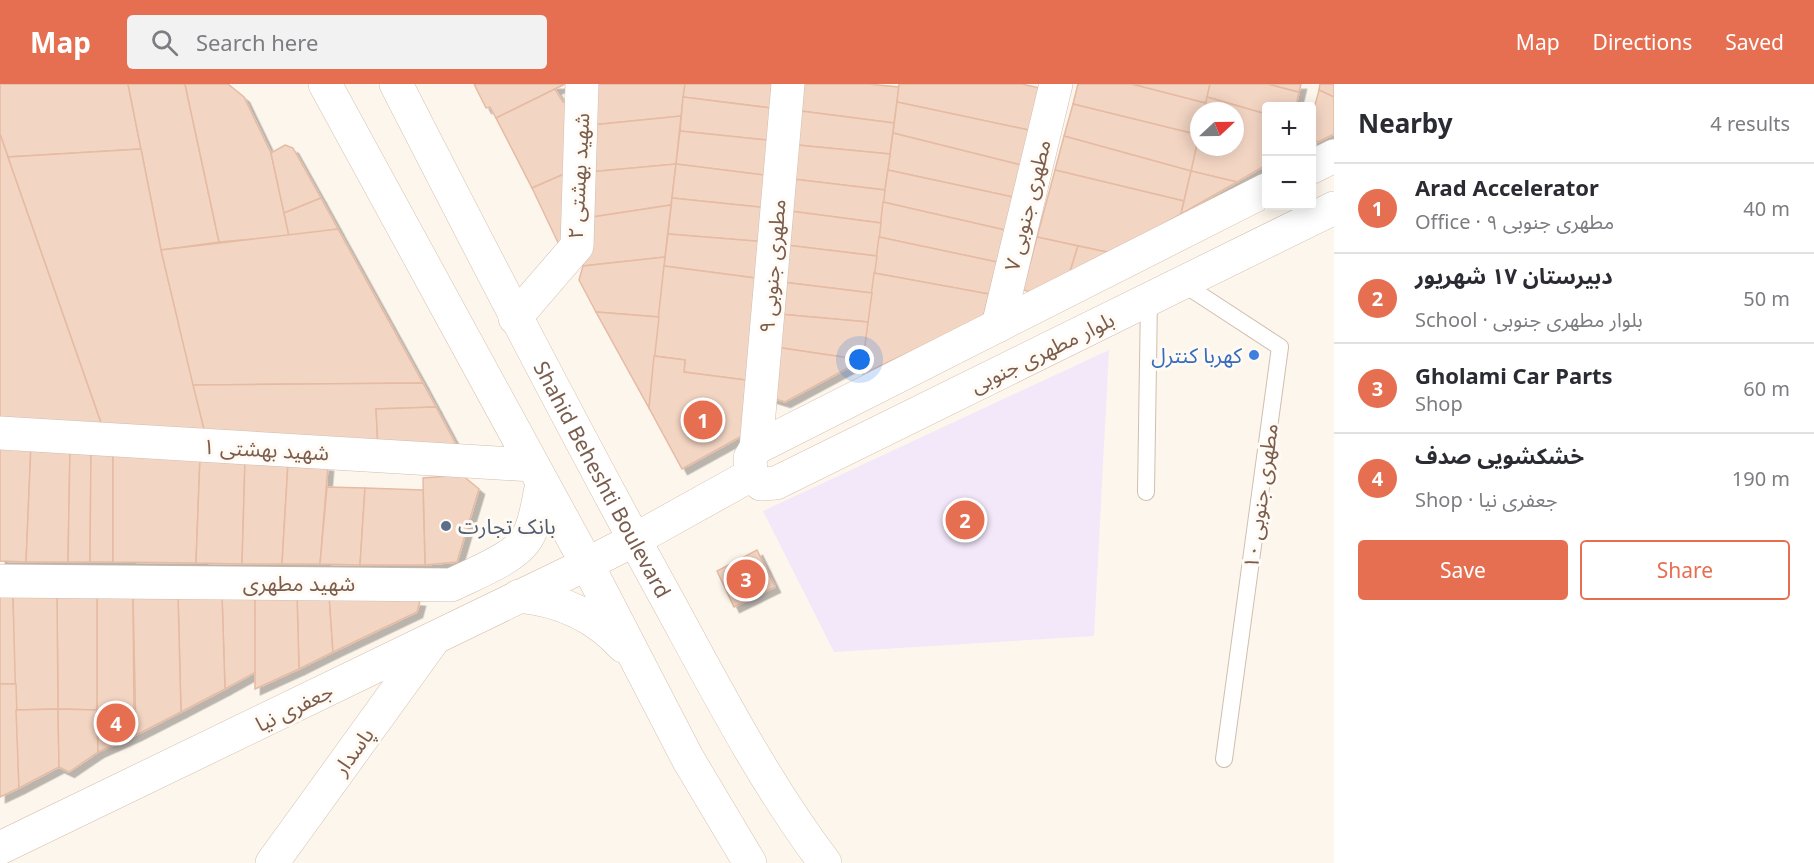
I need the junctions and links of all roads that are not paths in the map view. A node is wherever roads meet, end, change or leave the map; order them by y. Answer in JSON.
{"nodes":[{"id":1,"x":325,"y":84,"type":"edge"},
{"id":2,"x":396,"y":84,"type":"edge"},
{"id":3,"x":582,"y":84,"type":"edge"},
{"id":4,"x":788,"y":84,"type":"edge"},
{"id":5,"x":1056,"y":84,"type":"edge"},
{"id":6,"x":1334,"y":156,"type":"edge"},
{"id":7,"x":1316,"y":165,"type":"edge"},
{"id":8,"x":1262,"y":192,"type":"edge"},
{"id":9,"x":1324,"y":219,"type":"edge"},
{"id":10,"x":1182,"y":283,"type":"junction"},
{"id":11,"x":1149,"y":299,"type":"junction"},
{"id":12,"x":516,"y":318,"type":"junction"},
{"id":13,"x":998,"y":326,"type":"junction"},
{"id":14,"x":0,"y":433,"type":"edge"},
{"id":15,"x":754,"y":461,"type":"junction"},
{"id":16,"x":537,"y":474,"type":"junction"},
{"id":17,"x":1146,"y":492,"type":"dead end"},
{"id":18,"x":634,"y":540,"type":"junction"},
{"id":19,"x":587,"y":564,"type":"junction"},
{"id":20,"x":0,"y":581,"type":"edge"},
{"id":21,"x":451,"y":585,"type":"junction"},
{"id":22,"x":519,"y":596,"type":"junction"},
{"id":23,"x":468,"y":620,"type":"junction"},
{"id":24,"x":434,"y":639,"type":"junction"},
{"id":25,"x":644,"y":675,"type":"junction"},
{"id":26,"x":1224,"y":759,"type":"dead end"},
{"id":27,"x":0,"y":848,"type":"edge"},
{"id":28,"x":272,"y":863,"type":"edge"},
{"id":29,"x":750,"y":863,"type":"edge"},
{"id":30,"x":825,"y":863,"type":"edge"}],
"edges":[{"from":1,"to":16,"type":"street"},
{"from":2,"to":12,"type":"street","name":"Shahid Beheshti Boulevard"},
{"from":3,"to":12,"type":"street","name":"شهید بهشتی ۲"},
{"from":4,"to":15,"type":"street","name":"مطهری جنوبی ۹"},
{"from":5,"to":13,"type":"street","name":"مطهری جنوبی ۷"},
{"from":6,"to":7,"type":"street"},
{"from":8,"to":13,"type":"street","name":"بلوار مطهری جنوبی"},
{"from":9,"to":10,"type":"street","name":"بلوار مطهری جنوبی"},
{"from":10,"to":11,"type":"street","name":"بلوار مطهری جنوبی"},
{"from":10,"to":26,"type":"lane","name":"مطهری جنوبی ۱۰"},
{"from":11,"to":15,"type":"street","name":"بلوار مطهری جنوبی"},
{"from":11,"to":17,"type":"lane"},
{"from":12,"to":18,"type":"street","name":"Shahid Beheshti Boulevard"},
{"from":13,"to":15,"type":"street","name":"بلوار مطهری جنوبی"},
{"from":14,"to":16,"type":"street","name":"شهید بهشتی ۱"},
{"from":15,"to":18,"type":"street","name":"بلوار مطهری جنوبی"},
{"from":16,"to":19,"type":"street"},
{"from":16,"to":21,"type":"street","name":"شهید مطهری"},
{"from":18,"to":19,"type":"street","name":"بلوار مطهری جنوبی"},
{"from":18,"to":30,"type":"street","name":"Shahid Beheshti Boulevard"},
{"from":19,"to":22,"type":"street","name":"جعفری نیا"},
{"from":19,"to":25,"type":"street"},
{"from":20,"to":21,"type":"street","name":"شهید مطهری"},
{"from":21,"to":23,"type":"street"},
{"from":22,"to":23,"type":"street","name":"جعفری نیا"},
{"from":22,"to":25,"type":"street"},
{"from":23,"to":24,"type":"street","name":"جعفری نیا"},
{"from":24,"to":27,"type":"street","name":"جعفری نیا"},
{"from":24,"to":28,"type":"street","name":"پاسدار"},
{"from":25,"to":29,"type":"street"}]}
